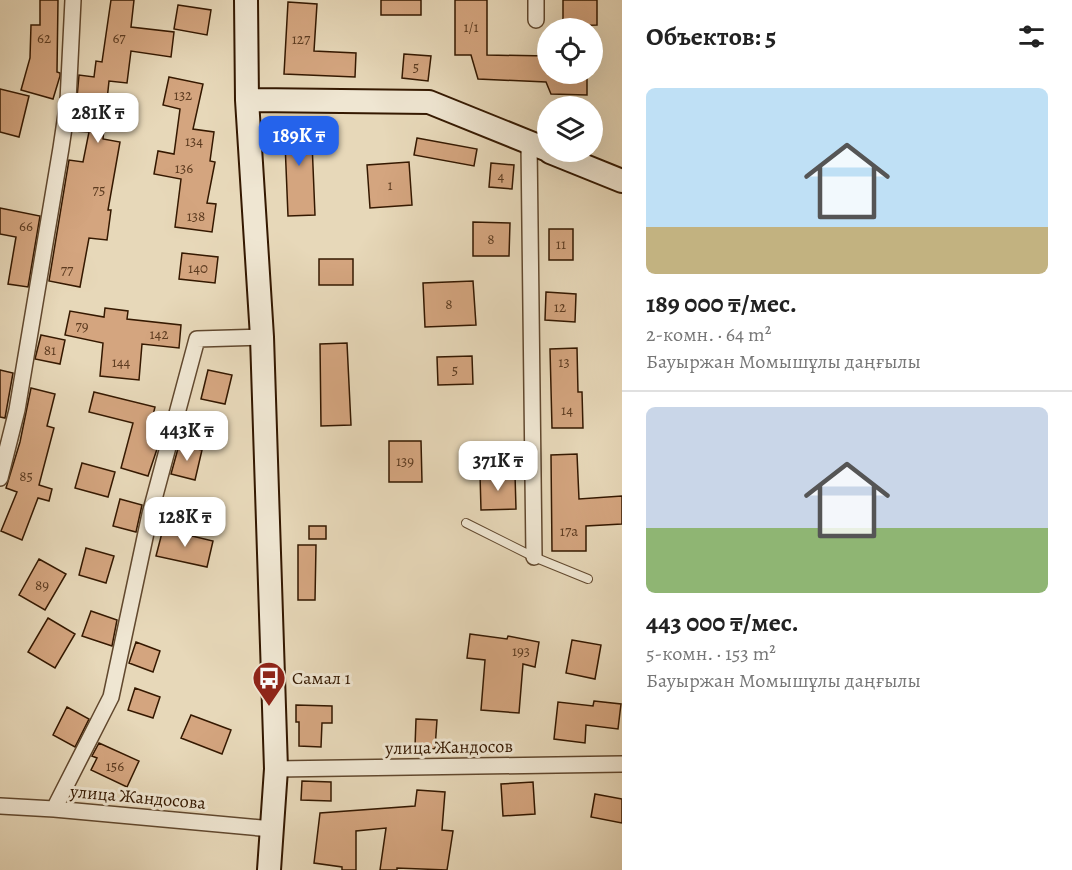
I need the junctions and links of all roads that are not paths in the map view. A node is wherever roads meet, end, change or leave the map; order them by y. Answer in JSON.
{"nodes":[{"id":1,"x":73,"y":0,"type":"edge"},
{"id":2,"x":246,"y":0,"type":"edge"},
{"id":3,"x":536,"y":0,"type":"edge"},
{"id":4,"x":536,"y":20,"type":"dead end"},
{"id":5,"x":247,"y":100,"type":"junction"},
{"id":6,"x":537,"y":146,"type":"edge"},
{"id":7,"x":542,"y":162,"type":"edge"},
{"id":8,"x":576,"y":162,"type":"edge"},
{"id":9,"x":622,"y":181,"type":"edge"},
{"id":10,"x":262,"y":337,"type":"junction"},
{"id":11,"x":0,"y":478,"type":"edge"},
{"id":12,"x":466,"y":523,"type":"dead end"},
{"id":13,"x":534,"y":557,"type":"junction"},
{"id":14,"x":588,"y":579,"type":"dead end"},
{"id":15,"x":622,"y":764,"type":"edge"},
{"id":16,"x":276,"y":769,"type":"junction"},
{"id":17,"x":0,"y":806,"type":"edge"},
{"id":18,"x":54,"y":809,"type":"junction"},
{"id":19,"x":272,"y":829,"type":"junction"},
{"id":20,"x":268,"y":870,"type":"edge"}],
"edges":[{"from":1,"to":11,"type":"street"},
{"from":2,"to":5,"type":"main road"},
{"from":3,"to":4,"type":"street"},
{"from":5,"to":6,"type":"main road"},
{"from":5,"to":10,"type":"main road"},
{"from":7,"to":13,"type":"street"},
{"from":8,"to":9,"type":"main road"},
{"from":10,"to":16,"type":"main road"},
{"from":10,"to":18,"type":"street"},
{"from":12,"to":13,"type":"lane"},
{"from":13,"to":14,"type":"lane"},
{"from":15,"to":16,"type":"street","name":"улица Жандосов"},
{"from":16,"to":19,"type":"main road"},
{"from":17,"to":18,"type":"street","name":"улица Жандосова"},
{"from":18,"to":19,"type":"street","name":"улица Жандосова"},
{"from":19,"to":20,"type":"main road"}]}
